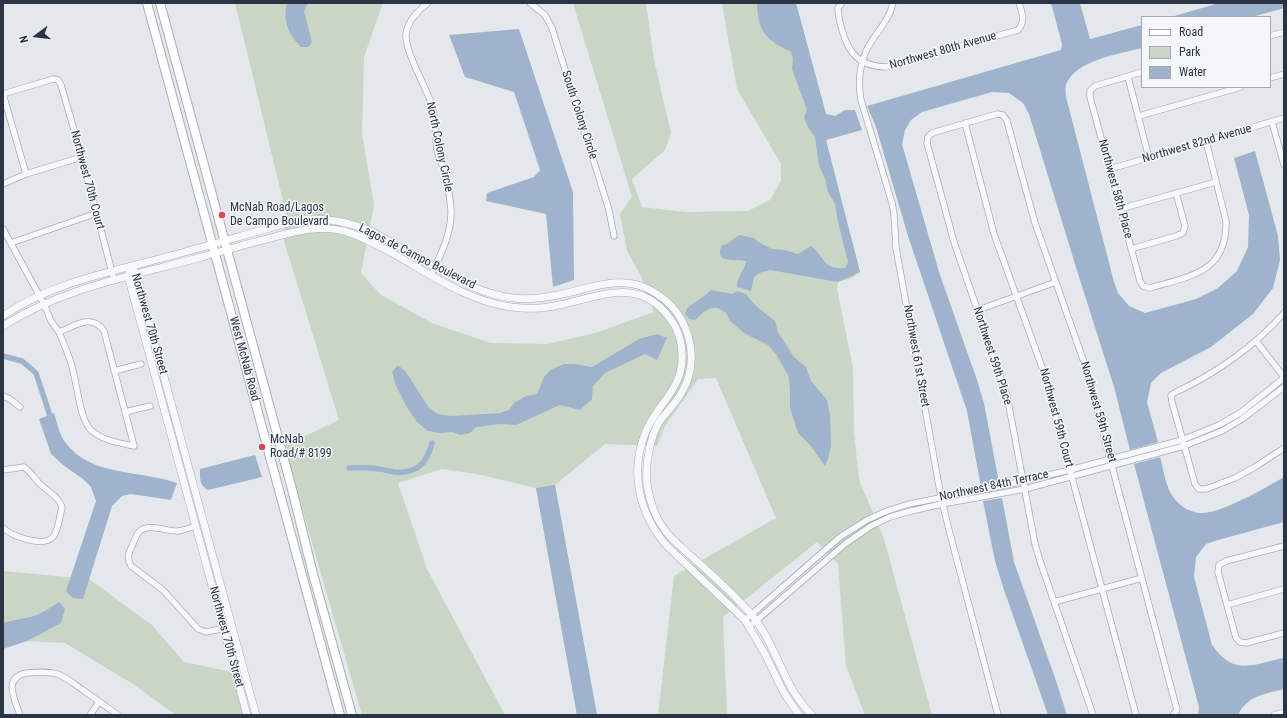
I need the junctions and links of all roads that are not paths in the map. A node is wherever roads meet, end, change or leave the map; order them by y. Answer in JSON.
{"nodes":[{"id":1,"x":147,"y":3,"type":"edge"},
{"id":2,"x":160,"y":3,"type":"edge"},
{"id":3,"x":428,"y":3,"type":"edge"},
{"id":4,"x":530,"y":3,"type":"edge"},
{"id":5,"x":842,"y":3,"type":"edge"},
{"id":6,"x":893,"y":3,"type":"edge"},
{"id":7,"x":1019,"y":3,"type":"edge"},
{"id":8,"x":1284,"y":32,"type":"edge"},
{"id":9,"x":1271,"y":36,"type":"edge"},
{"id":10,"x":863,"y":63,"type":"junction"},
{"id":11,"x":1141,"y":72,"type":"edge"},
{"id":12,"x":1284,"y":74,"type":"edge"},
{"id":13,"x":1128,"y":77,"type":"junction"},
{"id":14,"x":1271,"y":78,"type":"edge"},
{"id":15,"x":1237,"y":88,"type":"edge"},
{"id":16,"x":3,"y":94,"type":"edge"},
{"id":17,"x":1139,"y":116,"type":"junction"},
{"id":18,"x":1284,"y":118,"type":"edge"},
{"id":19,"x":179,"y":120,"type":"junction"},
{"id":20,"x":1272,"y":122,"type":"junction"},
{"id":21,"x":965,"y":123,"type":"junction"},
{"id":22,"x":1206,"y":141,"type":"junction"},
{"id":23,"x":200,"y":147,"type":"junction"},
{"id":24,"x":82,"y":157,"type":"junction"},
{"id":25,"x":1149,"y":158,"type":"junction"},
{"id":26,"x":1284,"y":165,"type":"edge"},
{"id":27,"x":1110,"y":168,"type":"junction"},
{"id":28,"x":26,"y":174,"type":"junction"},
{"id":29,"x":1216,"y":182,"type":"junction"},
{"id":30,"x":3,"y":184,"type":"edge"},
{"id":31,"x":1176,"y":193,"type":"junction"},
{"id":32,"x":1120,"y":209,"type":"junction"},
{"id":33,"x":97,"y":213,"type":"junction"},
{"id":34,"x":3,"y":229,"type":"edge"},
{"id":35,"x":614,"y":236,"type":"dead end"},
{"id":36,"x":224,"y":240,"type":"junction"},
{"id":37,"x":11,"y":243,"type":"junction"},
{"id":38,"x":213,"y":244,"type":"junction"},
{"id":39,"x":400,"y":247,"type":"junction"},
{"id":40,"x":227,"y":249,"type":"junction"},
{"id":41,"x":1131,"y":249,"type":"junction"},
{"id":42,"x":215,"y":253,"type":"junction"},
{"id":43,"x":395,"y":255,"type":"junction"},
{"id":44,"x":131,"y":267,"type":"junction"},
{"id":45,"x":435,"y":267,"type":"junction"},
{"id":46,"x":112,"y":272,"type":"junction"},
{"id":47,"x":136,"y":274,"type":"junction"},
{"id":48,"x":431,"y":275,"type":"junction"},
{"id":49,"x":128,"y":276,"type":"junction"},
{"id":50,"x":114,"y":280,"type":"junction"},
{"id":51,"x":613,"y":282,"type":"junction"},
{"id":52,"x":1056,"y":282,"type":"junction"},
{"id":53,"x":623,"y":292,"type":"junction"},
{"id":54,"x":39,"y":296,"type":"junction"},
{"id":55,"x":1016,"y":296,"type":"junction"},
{"id":56,"x":44,"y":304,"type":"junction"},
{"id":57,"x":978,"y":310,"type":"junction"},
{"id":58,"x":1284,"y":313,"type":"edge"},
{"id":59,"x":3,"y":316,"type":"edge"},
{"id":60,"x":3,"y":326,"type":"edge"},
{"id":61,"x":59,"y":332,"type":"junction"},
{"id":62,"x":1256,"y":341,"type":"junction"},
{"id":63,"x":141,"y":364,"type":"dead end"},
{"id":64,"x":114,"y":371,"type":"junction"},
{"id":65,"x":1284,"y":378,"type":"edge"},
{"id":66,"x":1284,"y":387,"type":"edge"},
{"id":67,"x":3,"y":396,"type":"edge"},
{"id":68,"x":150,"y":406,"type":"dead end"},
{"id":69,"x":20,"y":407,"type":"dead end"},
{"id":70,"x":125,"y":412,"type":"junction"},
{"id":71,"x":1182,"y":440,"type":"junction"},
{"id":72,"x":1184,"y":446,"type":"junction"},
{"id":73,"x":1284,"y":448,"type":"edge"},
{"id":74,"x":1111,"y":459,"type":"junction"},
{"id":75,"x":1113,"y":466,"type":"junction"},
{"id":76,"x":3,"y":470,"type":"edge"},
{"id":77,"x":1071,"y":473,"type":"junction"},
{"id":78,"x":1024,"y":481,"type":"junction"},
{"id":79,"x":1025,"y":488,"type":"junction"},
{"id":80,"x":941,"y":497,"type":"junction"},
{"id":81,"x":942,"y":504,"type":"junction"},
{"id":82,"x":196,"y":526,"type":"junction"},
{"id":83,"x":3,"y":528,"type":"edge"},
{"id":84,"x":1284,"y":546,"type":"edge"},
{"id":85,"x":1142,"y":578,"type":"junction"},
{"id":86,"x":1102,"y":589,"type":"junction"},
{"id":87,"x":1284,"y":589,"type":"edge"},
{"id":88,"x":1054,"y":602,"type":"junction"},
{"id":89,"x":1228,"y":604,"type":"junction"},
{"id":90,"x":752,"y":614,"type":"junction"},
{"id":91,"x":745,"y":620,"type":"junction"},
{"id":92,"x":756,"y":621,"type":"junction"},
{"id":93,"x":232,"y":627,"type":"junction"},
{"id":94,"x":749,"y":627,"type":"junction"},
{"id":95,"x":224,"y":629,"type":"junction"},
{"id":96,"x":1284,"y":633,"type":"edge"},
{"id":97,"x":99,"y":702,"type":"junction"},
{"id":98,"x":1284,"y":712,"type":"edge"},
{"id":99,"x":1174,"y":714,"type":"edge"},
{"id":100,"x":20,"y":715,"type":"edge"},
{"id":101,"x":90,"y":715,"type":"edge"},
{"id":102,"x":118,"y":715,"type":"edge"},
{"id":103,"x":248,"y":715,"type":"edge"},
{"id":104,"x":256,"y":715,"type":"edge"},
{"id":105,"x":340,"y":715,"type":"edge"},
{"id":106,"x":352,"y":715,"type":"edge"},
{"id":107,"x":799,"y":715,"type":"edge"},
{"id":108,"x":812,"y":715,"type":"edge"},
{"id":109,"x":998,"y":715,"type":"edge"},
{"id":110,"x":1093,"y":715,"type":"edge"},
{"id":111,"x":1136,"y":715,"type":"edge"},
{"id":112,"x":1274,"y":715,"type":"edge"}],
"edges":[{"from":1,"to":19,"type":"main road","name":"West McNab Road"},
{"from":2,"to":23,"type":"main road","name":"West McNab Road"},
{"from":3,"to":45,"type":"street","name":"North Colony Circle"},
{"from":4,"to":35,"type":"street","name":"South Colony Circle"},
{"from":5,"to":10,"type":"street"},
{"from":6,"to":10,"type":"street","name":"Northwest 61st Street"},
{"from":7,"to":10,"type":"street","name":"Northwest 80th Avenue"},
{"from":8,"to":9,"type":"street"},
{"from":10,"to":80,"type":"street","name":"Northwest 61st Street"},
{"from":11,"to":13,"type":"street"},
{"from":12,"to":14,"type":"street"},
{"from":13,"to":17,"type":"street"},
{"from":13,"to":27,"type":"street","name":"Northwest 58th Place"},
{"from":15,"to":17,"type":"street"},
{"from":16,"to":24,"type":"street","name":"Northwest 70th Court"},
{"from":16,"to":28,"type":"street"},
{"from":17,"to":25,"type":"street"},
{"from":18,"to":20,"type":"street","name":"Northwest 82nd Avenue"},
{"from":19,"to":23,"type":"main road"},
{"from":19,"to":38,"type":"main road","name":"West McNab Road"},
{"from":20,"to":22,"type":"street","name":"Northwest 82nd Avenue"},
{"from":20,"to":26,"type":"street"},
{"from":21,"to":52,"type":"street","name":"Northwest 59th Street"},
{"from":21,"to":55,"type":"street","name":"Northwest 59th Court"},
{"from":21,"to":57,"type":"street","name":"Northwest 59th Place"},
{"from":22,"to":25,"type":"street","name":"Northwest 82nd Avenue"},
{"from":22,"to":29,"type":"street"},
{"from":23,"to":36,"type":"main road","name":"West McNab Road"},
{"from":24,"to":28,"type":"street"},
{"from":24,"to":33,"type":"street","name":"Northwest 70th Court"},
{"from":25,"to":27,"type":"street","name":"Northwest 82nd Avenue"},
{"from":27,"to":32,"type":"street","name":"Northwest 58th Place"},
{"from":28,"to":30,"type":"street"},
{"from":29,"to":31,"type":"street"},
{"from":29,"to":41,"type":"street","name":"Northwest 58th Place"},
{"from":31,"to":32,"type":"street"},
{"from":31,"to":41,"type":"street"},
{"from":32,"to":41,"type":"street","name":"Northwest 58th Place"},
{"from":33,"to":37,"type":"street"},
{"from":33,"to":46,"type":"street","name":"Northwest 70th Court"},
{"from":34,"to":37,"type":"street"},
{"from":36,"to":38,"type":"street"},
{"from":36,"to":39,"type":"street","name":"Lagos de Campo Boulevard"},
{"from":36,"to":40,"type":"main road","name":"West McNab Road"},
{"from":37,"to":54,"type":"street"},
{"from":38,"to":42,"type":"main road","name":"West McNab Road"},
{"from":38,"to":44,"type":"street"},
{"from":39,"to":43,"type":"street"},
{"from":39,"to":45,"type":"street","name":"Lagos de Campo Boulevard"},
{"from":40,"to":42,"type":"street"},
{"from":40,"to":43,"type":"street","name":"Lagos de Campo Boulevard"},
{"from":40,"to":106,"type":"main road","name":"West McNab Road"},
{"from":42,"to":47,"type":"street"},
{"from":42,"to":105,"type":"main road","name":"West McNab Road"},
{"from":43,"to":48,"type":"street","name":"Lagos de Campo Boulevard"},
{"from":44,"to":46,"type":"street"},
{"from":44,"to":47,"type":"street","name":"Northwest 70th Street"},
{"from":44,"to":49,"type":"street","name":"Northwest 70th Street"},
{"from":45,"to":48,"type":"street","name":"North Colony Circle"},
{"from":45,"to":51,"type":"street","name":"Lagos de Campo Boulevard"},
{"from":46,"to":50,"type":"street","name":"Northwest 70th Court"},
{"from":46,"to":54,"type":"street"},
{"from":47,"to":49,"type":"street"},
{"from":47,"to":93,"type":"street","name":"Northwest 70th Street"},
{"from":48,"to":53,"type":"street","name":"Lagos de Campo Boulevard"},
{"from":49,"to":50,"type":"street"},
{"from":49,"to":82,"type":"street","name":"Northwest 70th Street"},
{"from":50,"to":56,"type":"street"},
{"from":51,"to":53,"type":"street"},
{"from":51,"to":90,"type":"street","name":"Lagos de Campo Boulevard"},
{"from":52,"to":55,"type":"street"},
{"from":52,"to":74,"type":"street","name":"Northwest 59th Street"},
{"from":53,"to":91,"type":"street","name":"Lagos de Campo Boulevard"},
{"from":54,"to":56,"type":"street"},
{"from":54,"to":59,"type":"street"},
{"from":55,"to":57,"type":"street"},
{"from":55,"to":77,"type":"street","name":"Northwest 59th Court"},
{"from":56,"to":60,"type":"street"},
{"from":56,"to":61,"type":"street"},
{"from":57,"to":78,"type":"street","name":"Northwest 59th Place"},
{"from":58,"to":62,"type":"street"},
{"from":61,"to":64,"type":"street"},
{"from":61,"to":70,"type":"street"},
{"from":62,"to":65,"type":"street"},
{"from":62,"to":71,"type":"street"},
{"from":63,"to":64,"type":"street"},
{"from":64,"to":70,"type":"street"},
{"from":65,"to":71,"type":"street","name":"Northwest 84th Terrace"},
{"from":66,"to":72,"type":"street","name":"Northwest 84th Terrace"},
{"from":67,"to":69,"type":"street"},
{"from":68,"to":70,"type":"street"},
{"from":71,"to":72,"type":"street"},
{"from":71,"to":74,"type":"street","name":"Northwest 84th Terrace"},
{"from":72,"to":73,"type":"street"},
{"from":72,"to":75,"type":"street","name":"Northwest 84th Terrace"},
{"from":74,"to":75,"type":"street","name":"Northwest 59th Street"},
{"from":74,"to":77,"type":"street","name":"Northwest 84th Terrace"},
{"from":75,"to":77,"type":"street","name":"Northwest 84th Terrace"},
{"from":75,"to":85,"type":"street","name":"Northwest 59th Street"},
{"from":76,"to":83,"type":"street"},
{"from":77,"to":78,"type":"street","name":"Northwest 84th Terrace"},
{"from":77,"to":79,"type":"street","name":"Northwest 84th Terrace"},
{"from":77,"to":86,"type":"street","name":"Northwest 59th Court"},
{"from":78,"to":79,"type":"street","name":"Northwest 59th Place"},
{"from":78,"to":80,"type":"street","name":"Northwest 84th Terrace"},
{"from":79,"to":81,"type":"street","name":"Northwest 84th Terrace"},
{"from":79,"to":88,"type":"street","name":"Northwest 59th Place"},
{"from":80,"to":81,"type":"street","name":"Northwest 61st Street"},
{"from":80,"to":90,"type":"street","name":"Northwest 84th Terrace"},
{"from":81,"to":92,"type":"street","name":"Northwest 84th Terrace"},
{"from":81,"to":109,"type":"street","name":"Northwest 61st Street"},
{"from":82,"to":95,"type":"street","name":"Northwest 70th Street"},
{"from":82,"to":95,"type":"street"},
{"from":84,"to":89,"type":"street"},
{"from":85,"to":86,"type":"street"},
{"from":85,"to":99,"type":"street","name":"Northwest 59th Street"},
{"from":86,"to":88,"type":"street"},
{"from":86,"to":111,"type":"street","name":"Northwest 59th Court"},
{"from":87,"to":89,"type":"street"},
{"from":88,"to":110,"type":"street","name":"Northwest 59th Place"},
{"from":89,"to":96,"type":"street"},
{"from":90,"to":91,"type":"street","name":"Northwest 84th Terrace"},
{"from":90,"to":92,"type":"street","name":"Lagos de Campo Boulevard"},
{"from":91,"to":94,"type":"street","name":"Lagos de Campo Boulevard"},
{"from":92,"to":94,"type":"street","name":"Northwest 84th Terrace"},
{"from":92,"to":108,"type":"street","name":"Lagos de Campo Boulevard"},
{"from":93,"to":95,"type":"street"},
{"from":93,"to":104,"type":"street","name":"Northwest 70th Street"},
{"from":94,"to":107,"type":"street","name":"Lagos de Campo Boulevard"},
{"from":95,"to":103,"type":"street","name":"Northwest 70th Street"},
{"from":97,"to":100,"type":"street"},
{"from":97,"to":101,"type":"street"},
{"from":97,"to":102,"type":"street"},
{"from":98,"to":112,"type":"street"}]}
